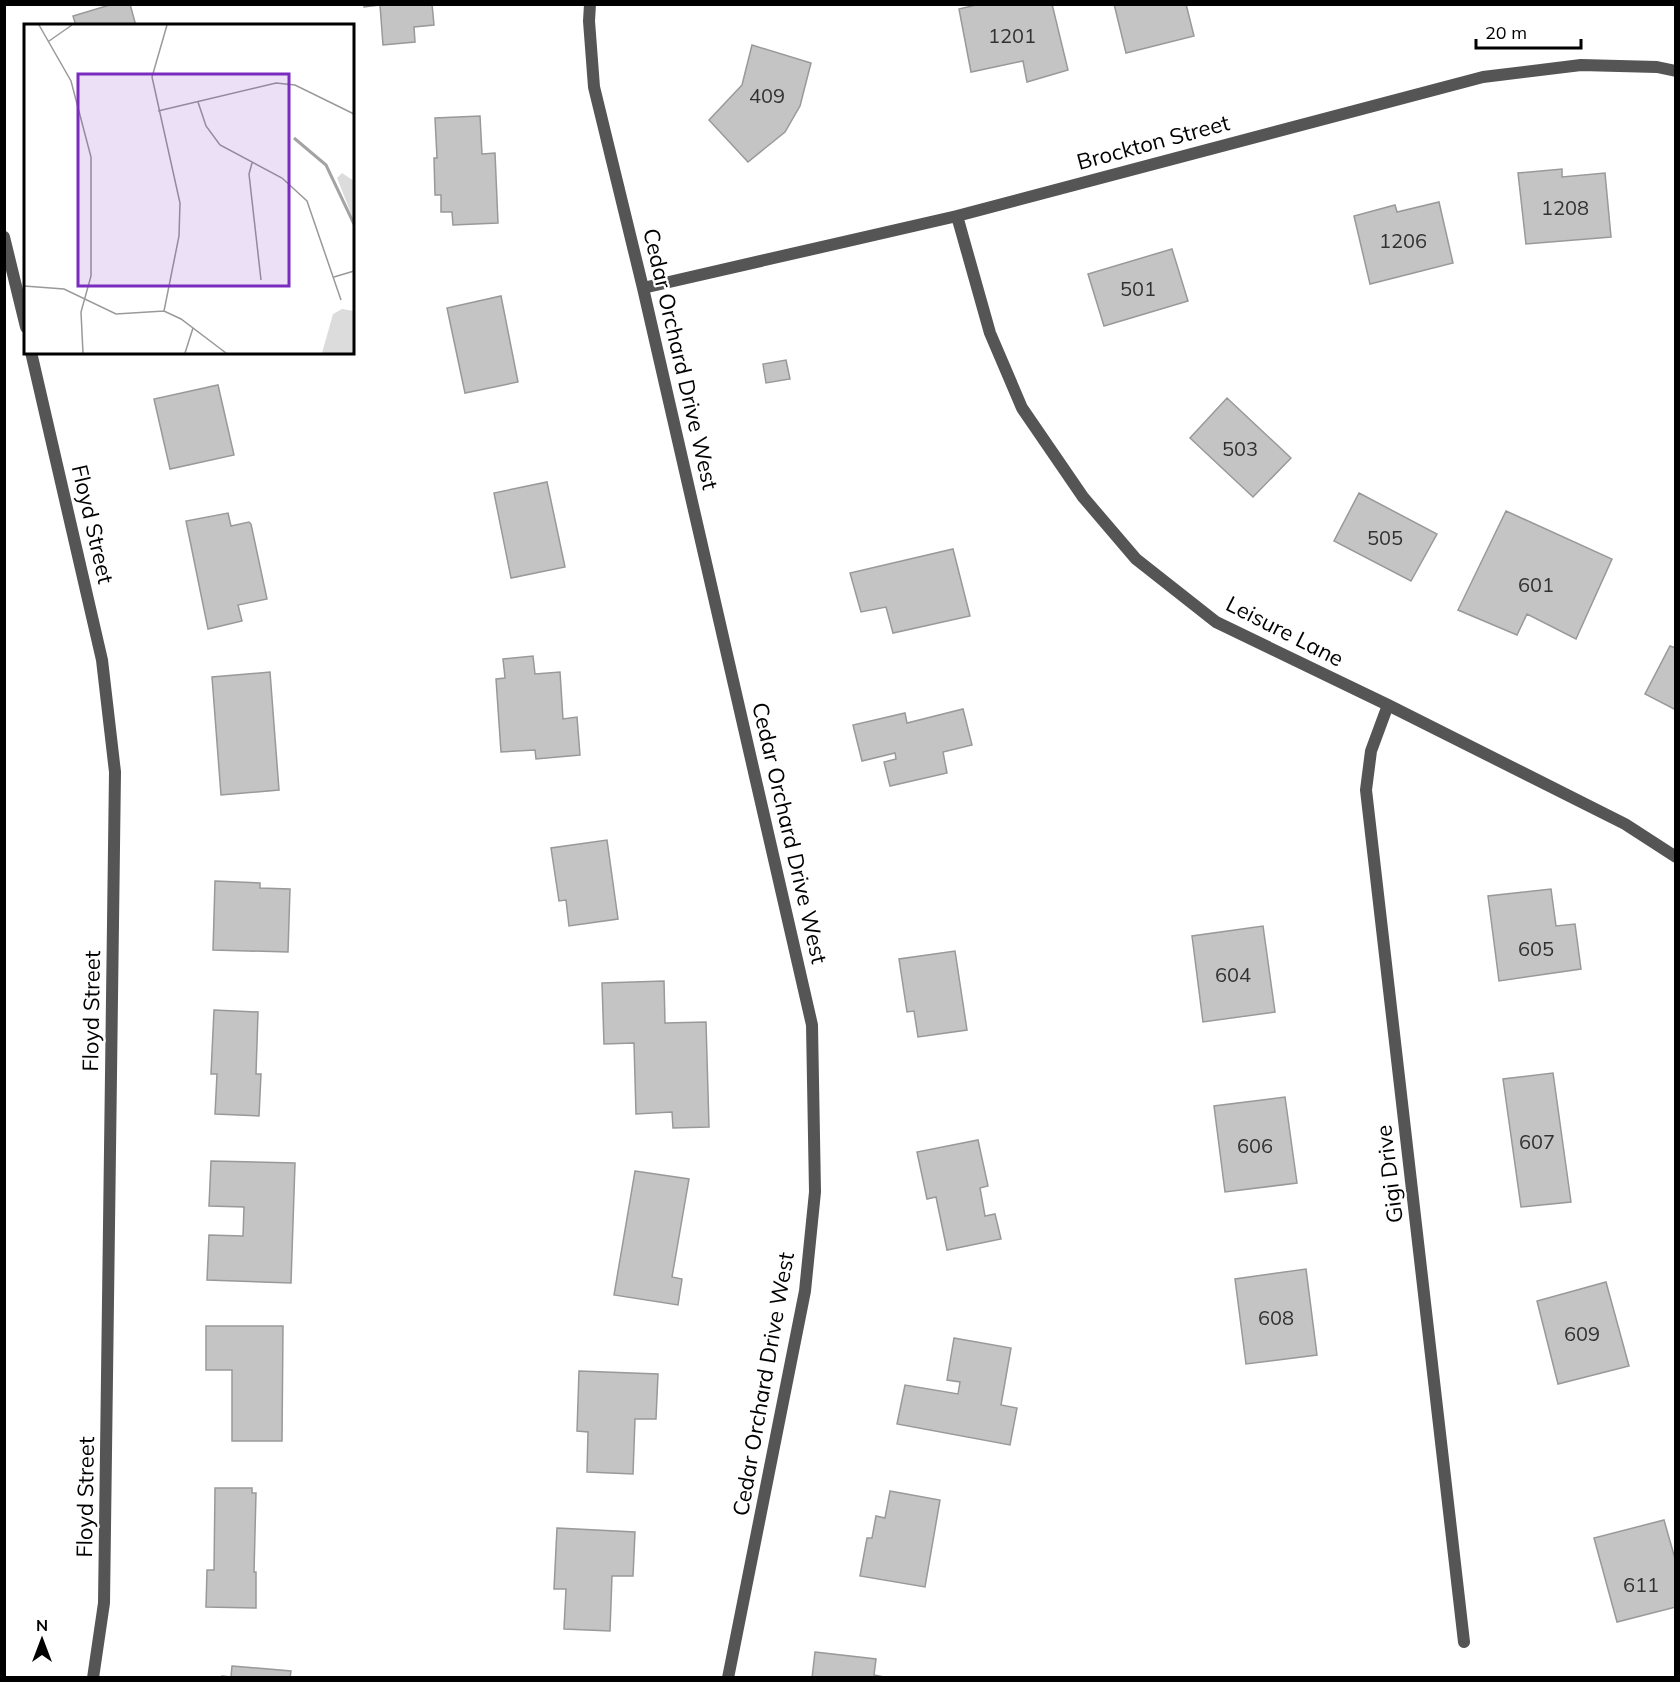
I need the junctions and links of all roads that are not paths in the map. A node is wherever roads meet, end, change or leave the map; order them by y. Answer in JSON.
{"nodes":[{"id":1,"x":590,"y":4,"type":"edge"},
{"id":2,"x":1676,"y":71,"type":"edge"},
{"id":3,"x":957,"y":216,"type":"junction"},
{"id":4,"x":4,"y":237,"type":"edge"},
{"id":5,"x":644,"y":288,"type":"junction"},
{"id":6,"x":24,"y":319,"type":"edge"},
{"id":7,"x":31,"y":354,"type":"edge"},
{"id":8,"x":1388,"y":705,"type":"junction"},
{"id":9,"x":1676,"y":857,"type":"edge"},
{"id":10,"x":1464,"y":1642,"type":"dead end"},
{"id":11,"x":93,"y":1677,"type":"edge"},
{"id":12,"x":728,"y":1677,"type":"edge"}],
"edges":[{"from":1,"to":5,"type":"street","name":"Cedar Orchard Drive West"},
{"from":2,"to":3,"type":"street","name":"Brockton Street"},
{"from":3,"to":5,"type":"street","name":"Brockton Street"},
{"from":3,"to":8,"type":"street","name":"Leisure Lane"},
{"from":4,"to":6,"type":"street"},
{"from":5,"to":12,"type":"street","name":"Cedar Orchard Drive West"},
{"from":7,"to":11,"type":"street","name":"Floyd Street"},
{"from":8,"to":9,"type":"street","name":"Leisure Lane"},
{"from":8,"to":10,"type":"street","name":"Gigi Drive"}]}
